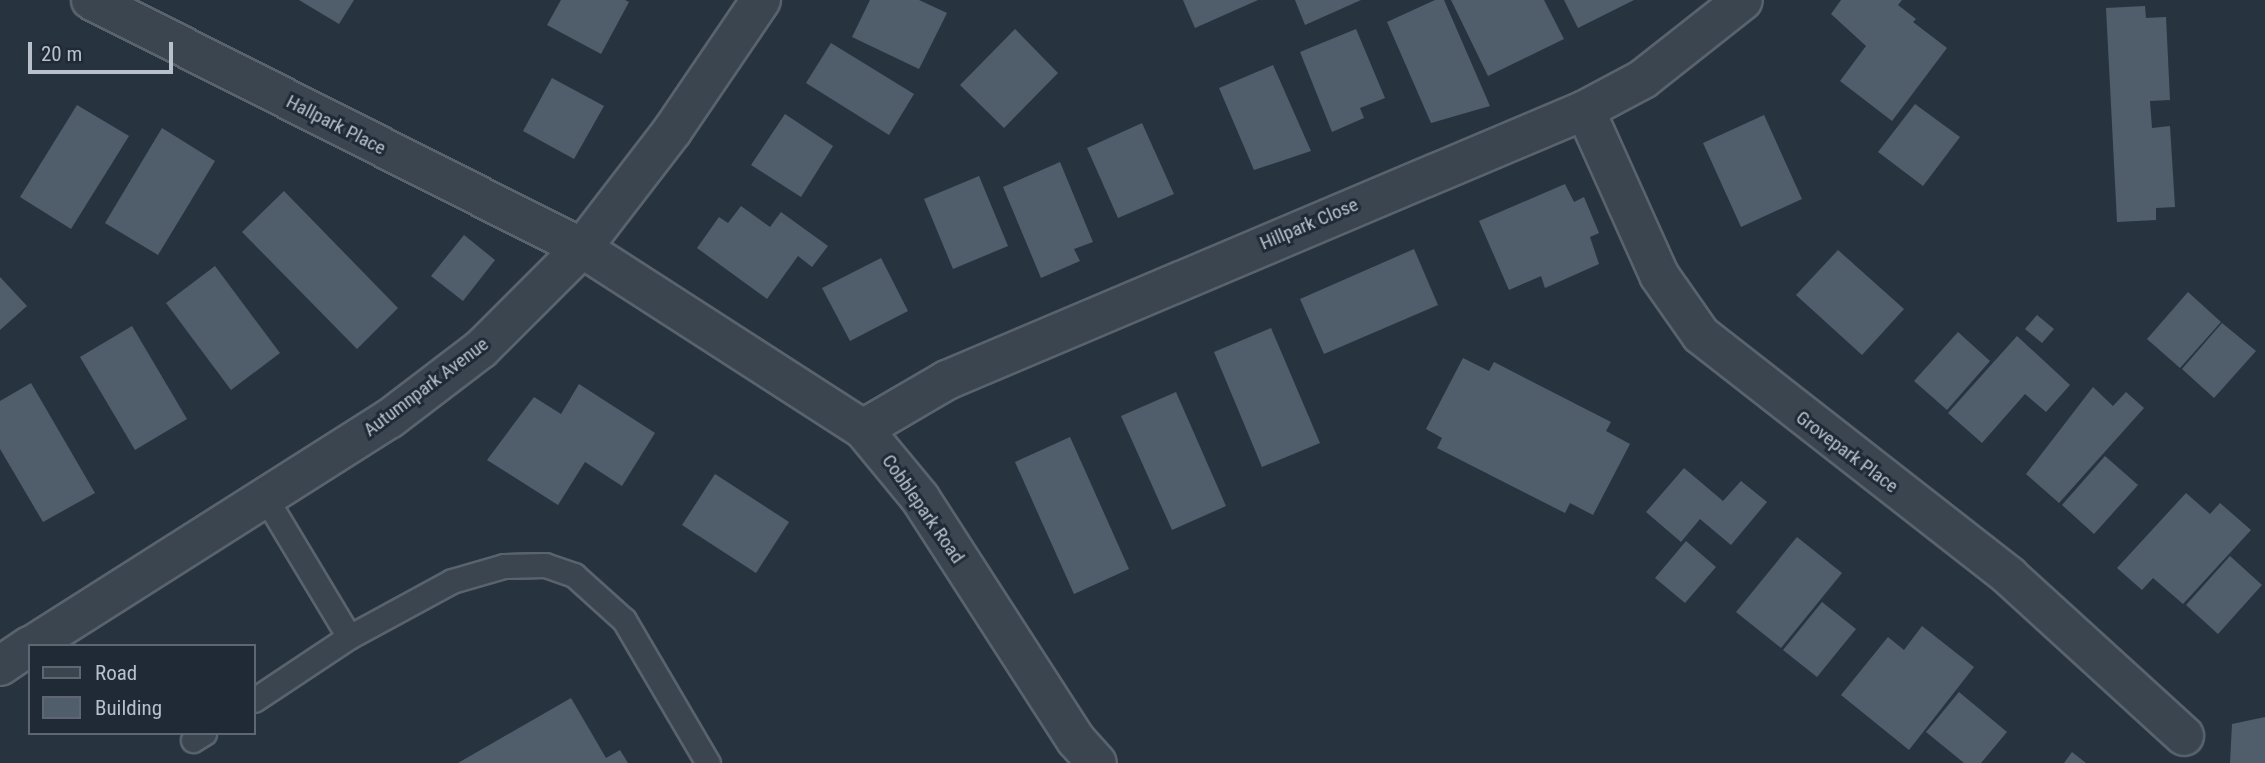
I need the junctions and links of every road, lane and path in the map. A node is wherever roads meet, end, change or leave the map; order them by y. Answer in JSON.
{"nodes":[{"id":1,"x":91,"y":0,"type":"edge"},
{"id":2,"x":761,"y":0,"type":"edge"},
{"id":3,"x":1743,"y":0,"type":"edge"},
{"id":4,"x":1585,"y":110,"type":"junction"},
{"id":5,"x":582,"y":248,"type":"junction"},
{"id":6,"x":863,"y":429,"type":"junction"},
{"id":7,"x":265,"y":497,"type":"junction"},
{"id":8,"x":349,"y":637,"type":"junction"},
{"id":9,"x":33,"y":644,"type":"edge"},
{"id":10,"x":28,"y":647,"type":"edge"},
{"id":11,"x":0,"y":666,"type":"edge"},
{"id":12,"x":256,"y":699,"type":"edge"},
{"id":13,"x":2185,"y":736,"type":"dead end"},
{"id":14,"x":708,"y":763,"type":"edge"},
{"id":15,"x":1097,"y":763,"type":"edge"}],
"edges":[{"from":1,"to":5,"type":"street","name":"Hallpark Place"},
{"from":2,"to":5,"type":"street","name":"Autumnpark Avenue"},
{"from":3,"to":4,"type":"street","name":"Hillpark Close"},
{"from":4,"to":6,"type":"street","name":"Hillpark Close"},
{"from":4,"to":13,"type":"street","name":"Grovepark Place"},
{"from":5,"to":6,"type":"street","name":"Cobblepark Road"},
{"from":5,"to":7,"type":"street","name":"Autumnpark Avenue"},
{"from":6,"to":15,"type":"street","name":"Cobblepark Road"},
{"from":7,"to":8,"type":"lane"},
{"from":7,"to":9,"type":"street","name":"Autumnpark Avenue"},
{"from":8,"to":12,"type":"lane"},
{"from":8,"to":14,"type":"lane"},
{"from":10,"to":11,"type":"street","name":"Autumnpark Avenue"}]}
